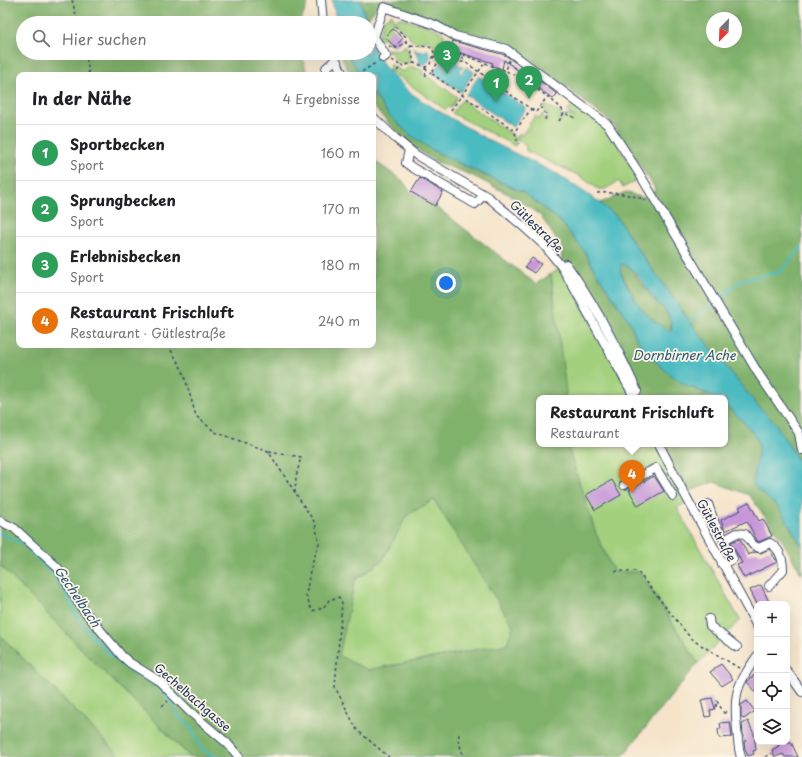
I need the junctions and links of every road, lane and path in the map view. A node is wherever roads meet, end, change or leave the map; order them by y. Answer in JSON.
{"nodes":[{"id":1,"x":72,"y":0,"type":"edge"},
{"id":2,"x":321,"y":0,"type":"edge"},
{"id":3,"x":76,"y":16,"type":"edge"},
{"id":4,"x":322,"y":16,"type":"edge"},
{"id":5,"x":393,"y":25,"type":"dead end"},
{"id":6,"x":376,"y":31,"type":"edge"},
{"id":7,"x":376,"y":40,"type":"edge"},
{"id":8,"x":405,"y":41,"type":"junction"},
{"id":9,"x":387,"y":45,"type":"dead end"},
{"id":10,"x":410,"y":45,"type":"junction"},
{"id":11,"x":441,"y":48,"type":"junction"},
{"id":12,"x":445,"y":52,"type":"junction"},
{"id":13,"x":512,"y":52,"type":"junction"},
{"id":14,"x":459,"y":55,"type":"junction"},
{"id":15,"x":433,"y":58,"type":"junction"},
{"id":16,"x":387,"y":59,"type":"junction"},
{"id":17,"x":87,"y":60,"type":"edge"},
{"id":18,"x":332,"y":60,"type":"edge"},
{"id":19,"x":336,"y":60,"type":"edge"},
{"id":20,"x":465,"y":62,"type":"junction"},
{"id":21,"x":414,"y":63,"type":"junction"},
{"id":22,"x":484,"y":64,"type":"junction"},
{"id":23,"x":401,"y":66,"type":"junction"},
{"id":24,"x":425,"y":68,"type":"junction"},
{"id":25,"x":397,"y":71,"type":"dead end"},
{"id":26,"x":506,"y":71,"type":"junction"},
{"id":27,"x":89,"y":72,"type":"edge"},
{"id":28,"x":326,"y":72,"type":"edge"},
{"id":29,"x":342,"y":72,"type":"edge"},
{"id":30,"x":363,"y":72,"type":"edge"},
{"id":31,"x":478,"y":72,"type":"junction"},
{"id":32,"x":431,"y":73,"type":"junction"},
{"id":33,"x":426,"y":77,"type":"dead end"},
{"id":34,"x":462,"y":95,"type":"junction"},
{"id":35,"x":547,"y":97,"type":"junction"},
{"id":36,"x":540,"y":107,"type":"junction"},
{"id":37,"x":531,"y":109,"type":"junction"},
{"id":38,"x":451,"y":110,"type":"dead end"},
{"id":39,"x":564,"y":113,"type":"junction"},
{"id":40,"x":576,"y":118,"type":"dead end"},
{"id":41,"x":376,"y":120,"type":"edge"},
{"id":42,"x":559,"y":121,"type":"dead end"},
{"id":43,"x":545,"y":122,"type":"dead end"},
{"id":44,"x":515,"y":131,"type":"junction"},
{"id":45,"x":520,"y":144,"type":"dead end"},
{"id":46,"x":409,"y":150,"type":"junction"},
{"id":47,"x":597,"y":193,"type":"dead end"},
{"id":48,"x":484,"y":195,"type":"junction"},
{"id":49,"x":658,"y":205,"type":"junction"},
{"id":50,"x":561,"y":266,"type":"junction"},
{"id":51,"x":170,"y":348,"type":"edge"},
{"id":52,"x":633,"y":395,"type":"edge"},
{"id":53,"x":638,"y":395,"type":"edge"},
{"id":54,"x":661,"y":447,"type":"edge"},
{"id":55,"x":802,"y":450,"type":"edge"},
{"id":56,"x":268,"y":451,"type":"junction"},
{"id":57,"x":624,"y":485,"type":"dead end"},
{"id":58,"x":294,"y":493,"type":"junction"},
{"id":59,"x":673,"y":496,"type":"dead end"},
{"id":60,"x":708,"y":504,"type":"dead end"},
{"id":61,"x":0,"y":521,"type":"edge"},
{"id":62,"x":724,"y":540,"type":"junction"},
{"id":63,"x":722,"y":564,"type":"junction"},
{"id":64,"x":616,"y":570,"type":"dead end"},
{"id":65,"x":769,"y":586,"type":"dead end"},
{"id":66,"x":708,"y":619,"type":"dead end"},
{"id":67,"x":754,"y":621,"type":"edge"},
{"id":68,"x":737,"y":647,"type":"dead end"},
{"id":69,"x":754,"y":660,"type":"edge"},
{"id":70,"x":745,"y":673,"type":"junction"},
{"id":71,"x":788,"y":673,"type":"edge"},
{"id":72,"x":802,"y":692,"type":"edge"},
{"id":73,"x":167,"y":702,"type":"dead end"},
{"id":74,"x":729,"y":703,"type":"dead end"},
{"id":75,"x":162,"y":706,"type":"dead end"},
{"id":76,"x":716,"y":706,"type":"dead end"},
{"id":77,"x":459,"y":734,"type":"dead end"},
{"id":78,"x":770,"y":753,"type":"dead end"},
{"id":79,"x":239,"y":757,"type":"edge"},
{"id":80,"x":390,"y":757,"type":"edge"},
{"id":81,"x":464,"y":757,"type":"edge"},
{"id":82,"x":742,"y":757,"type":"edge"},
{"id":83,"x":765,"y":757,"type":"edge"}],
"edges":[{"from":1,"to":3,"type":"path"},
{"from":2,"to":4,"type":"street"},
{"from":5,"to":8,"type":"path"},
{"from":6,"to":13,"type":"street"},
{"from":7,"to":16,"type":"street"},
{"from":8,"to":9,"type":"path"},
{"from":8,"to":10,"type":"path"},
{"from":10,"to":15,"type":"path"},
{"from":10,"to":21,"type":"path"},
{"from":11,"to":12,"type":"path"},
{"from":11,"to":14,"type":"path"},
{"from":11,"to":15,"type":"path"},
{"from":12,"to":20,"type":"path"},
{"from":12,"to":32,"type":"path"},
{"from":13,"to":26,"type":"path"},
{"from":13,"to":49,"type":"street"},
{"from":14,"to":20,"type":"path"},
{"from":14,"to":22,"type":"path"},
{"from":15,"to":24,"type":"path"},
{"from":16,"to":23,"type":"path"},
{"from":16,"to":30,"type":"path"},
{"from":17,"to":27,"type":"path"},
{"from":18,"to":28,"type":"street"},
{"from":19,"to":29,"type":"street"},
{"from":20,"to":31,"type":"path"},
{"from":21,"to":23,"type":"path"},
{"from":21,"to":24,"type":"path"},
{"from":22,"to":26,"type":"path"},
{"from":22,"to":31,"type":"path"},
{"from":23,"to":25,"type":"path"},
{"from":24,"to":32,"type":"path"},
{"from":24,"to":33,"type":"path"},
{"from":26,"to":35,"type":"path"},
{"from":31,"to":34,"type":"path"},
{"from":31,"to":37,"type":"path"},
{"from":32,"to":34,"type":"path"},
{"from":34,"to":38,"type":"path"},
{"from":34,"to":44,"type":"path"},
{"from":35,"to":36,"type":"path"},
{"from":35,"to":39,"type":"path"},
{"from":36,"to":37,"type":"path"},
{"from":36,"to":43,"type":"path"},
{"from":37,"to":44,"type":"path"},
{"from":39,"to":40,"type":"path"},
{"from":39,"to":42,"type":"path"},
{"from":41,"to":46,"type":"street","name":"Gütlestraße"},
{"from":44,"to":45,"type":"path"},
{"from":46,"to":48,"type":"street","name":"Gütlestraße"},
{"from":46,"to":48,"type":"street"},
{"from":47,"to":49,"type":"path"},
{"from":48,"to":50,"type":"street","name":"Gütlestraße"},
{"from":49,"to":55,"type":"street"},
{"from":50,"to":52,"type":"street","name":"Gütlestraße"},
{"from":50,"to":53,"type":"street"},
{"from":51,"to":56,"type":"path"},
{"from":54,"to":63,"type":"street","name":"Gütlestraße"},
{"from":56,"to":58,"type":"path"},
{"from":56,"to":58,"type":"path"},
{"from":57,"to":59,"type":"street"},
{"from":58,"to":80,"type":"path"},
{"from":60,"to":62,"type":"street"},
{"from":61,"to":79,"type":"street","name":"Gechelbachgasse"},
{"from":62,"to":63,"type":"street"},
{"from":62,"to":65,"type":"street"},
{"from":63,"to":67,"type":"street","name":"Gütlestraße"},
{"from":64,"to":70,"type":"path"},
{"from":66,"to":68,"type":"street"},
{"from":69,"to":70,"type":"street"},
{"from":70,"to":82,"type":"street"},
{"from":71,"to":72,"type":"street"},
{"from":73,"to":75,"type":"path"},
{"from":74,"to":76,"type":"path"},
{"from":77,"to":81,"type":"path"},
{"from":78,"to":83,"type":"path"}]}
